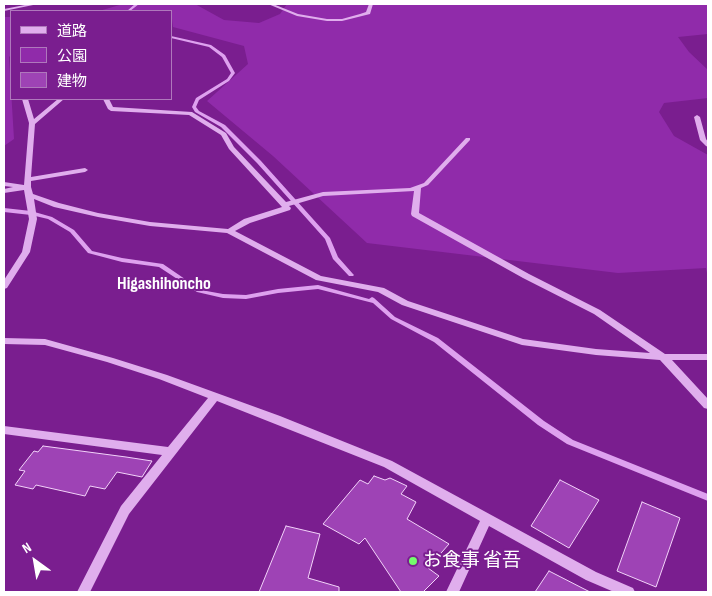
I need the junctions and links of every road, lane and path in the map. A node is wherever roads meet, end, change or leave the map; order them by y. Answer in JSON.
{"nodes":[{"id":1,"x":36,"y":4,"type":"edge"},
{"id":2,"x":270,"y":4,"type":"edge"},
{"id":3,"x":371,"y":4,"type":"edge"},
{"id":4,"x":4,"y":10,"type":"edge"},
{"id":5,"x":25,"y":100,"type":"edge"},
{"id":6,"x":60,"y":100,"type":"edge"},
{"id":7,"x":106,"y":100,"type":"edge"},
{"id":8,"x":697,"y":117,"type":"dead end"},
{"id":9,"x":32,"y":123,"type":"junction"},
{"id":10,"x":468,"y":140,"type":"dead end"},
{"id":11,"x":708,"y":145,"type":"edge"},
{"id":12,"x":85,"y":170,"type":"dead end"},
{"id":13,"x":4,"y":184,"type":"edge"},
{"id":14,"x":28,"y":187,"type":"junction"},
{"id":15,"x":418,"y":187,"type":"junction"},
{"id":16,"x":4,"y":192,"type":"edge"},
{"id":17,"x":284,"y":205,"type":"junction"},
{"id":18,"x":229,"y":231,"type":"junction"},
{"id":19,"x":4,"y":286,"type":"edge"},
{"id":20,"x":4,"y":342,"type":"edge"},
{"id":21,"x":663,"y":357,"type":"junction"},
{"id":22,"x":708,"y":357,"type":"edge"},
{"id":23,"x":214,"y":397,"type":"junction"},
{"id":24,"x":708,"y":405,"type":"edge"},
{"id":25,"x":4,"y":430,"type":"edge"},
{"id":26,"x":171,"y":452,"type":"junction"},
{"id":27,"x":487,"y":518,"type":"junction"},
{"id":28,"x":83,"y":592,"type":"edge"},
{"id":29,"x":452,"y":592,"type":"edge"},
{"id":30,"x":628,"y":592,"type":"edge"}],
"edges":[{"from":1,"to":4,"type":"street"},
{"from":2,"to":3,"type":"street"},
{"from":5,"to":9,"type":"street"},
{"from":6,"to":9,"type":"street"},
{"from":7,"to":17,"type":"street"},
{"from":8,"to":11,"type":"street"},
{"from":9,"to":14,"type":"street"},
{"from":10,"to":15,"type":"street"},
{"from":12,"to":14,"type":"street"},
{"from":13,"to":14,"type":"street"},
{"from":14,"to":16,"type":"street"},
{"from":14,"to":18,"type":"street"},
{"from":14,"to":19,"type":"street"},
{"from":15,"to":17,"type":"street"},
{"from":15,"to":21,"type":"street"},
{"from":17,"to":18,"type":"street"},
{"from":18,"to":21,"type":"street"},
{"from":20,"to":23,"type":"street"},
{"from":21,"to":22,"type":"street"},
{"from":21,"to":24,"type":"street"},
{"from":23,"to":26,"type":"street"},
{"from":23,"to":27,"type":"street"},
{"from":25,"to":26,"type":"street"},
{"from":26,"to":28,"type":"street"},
{"from":27,"to":29,"type":"street"},
{"from":27,"to":30,"type":"street"}]}
